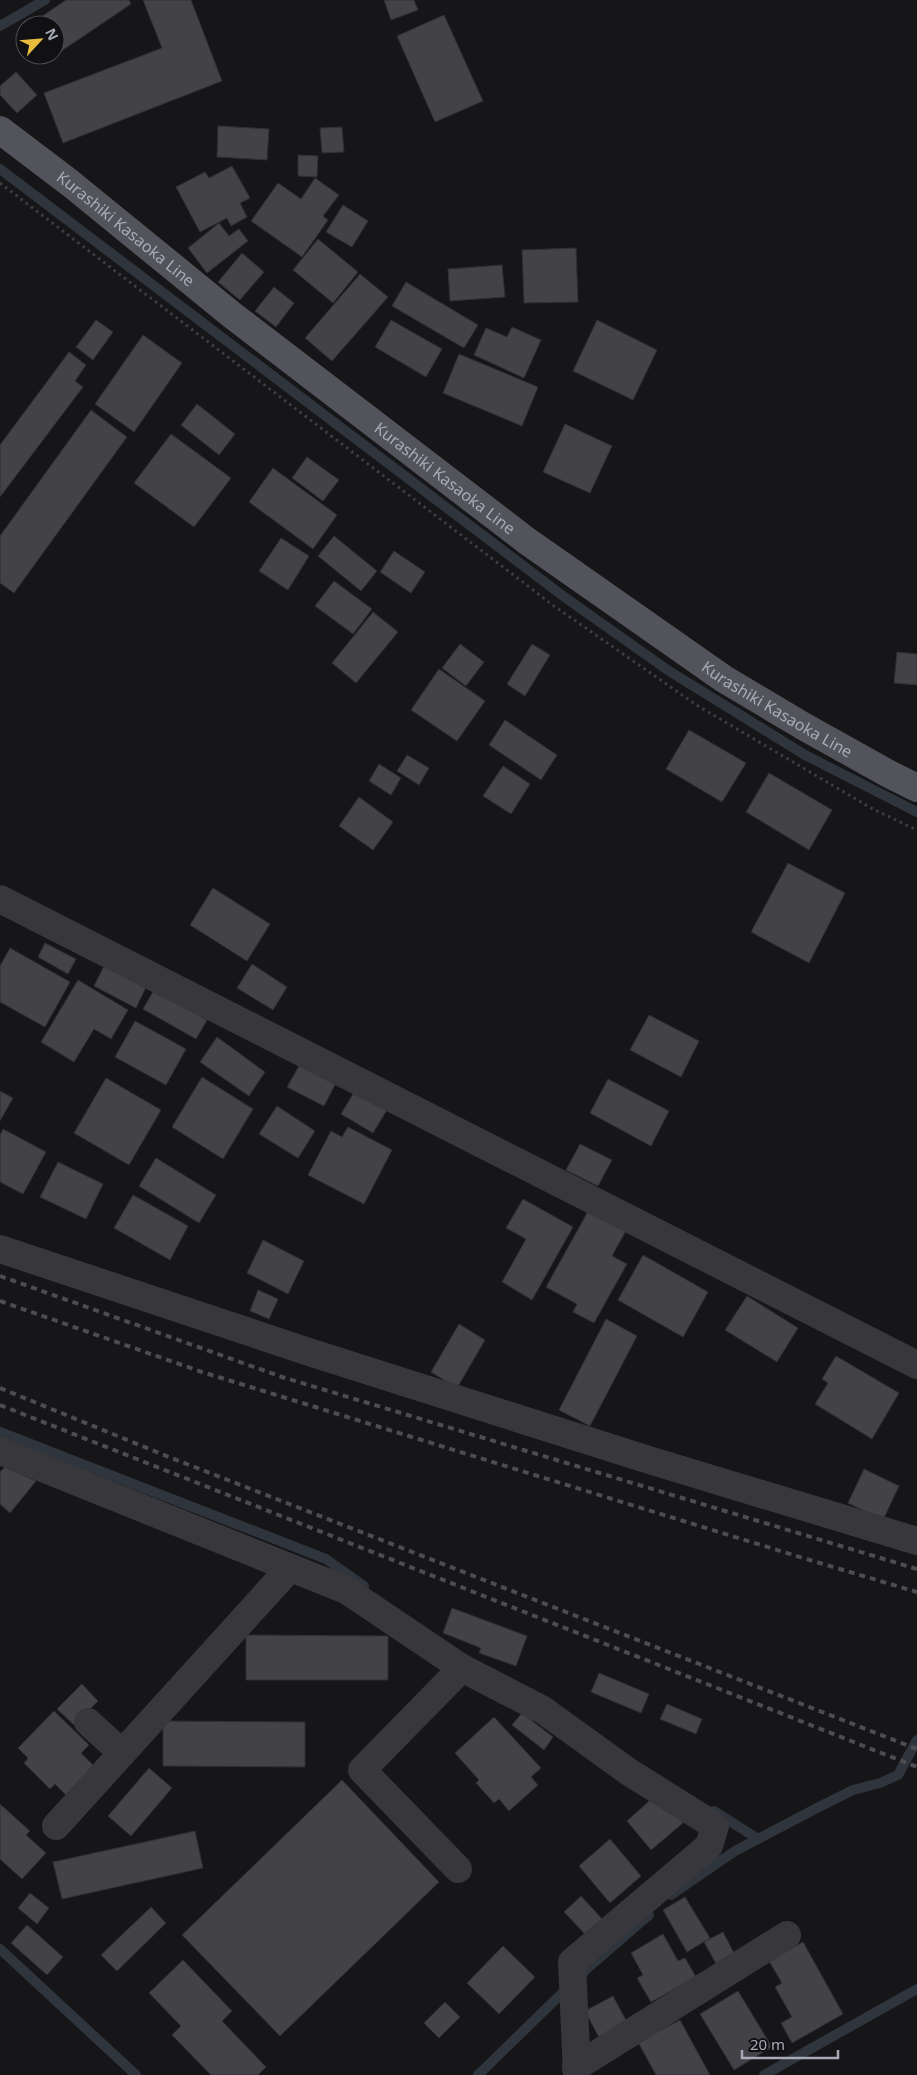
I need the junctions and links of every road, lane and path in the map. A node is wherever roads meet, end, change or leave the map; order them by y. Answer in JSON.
{"nodes":[{"id":1,"x":0,"y":130,"type":"edge"},
{"id":2,"x":917,"y":788,"type":"edge"},
{"id":3,"x":0,"y":899,"type":"edge"},
{"id":4,"x":0,"y":1249,"type":"edge"},
{"id":5,"x":917,"y":1365,"type":"edge"},
{"id":6,"x":0,"y":1451,"type":"edge"},
{"id":7,"x":917,"y":1540,"type":"edge"},
{"id":8,"x":290,"y":1568,"type":"junction"},
{"id":9,"x":462,"y":1668,"type":"junction"},
{"id":10,"x":88,"y":1722,"type":"dead end"},
{"id":11,"x":122,"y":1753,"type":"junction"},
{"id":12,"x":56,"y":1826,"type":"dead end"},
{"id":13,"x":458,"y":1869,"type":"dead end"},
{"id":14,"x":786,"y":1935,"type":"dead end"},
{"id":15,"x":576,"y":2071,"type":"edge"}],
"edges":[{"from":1,"to":2,"type":"main road","name":"Kurashiki Kasaoka Line"},
{"from":3,"to":5,"type":"street"},
{"from":4,"to":7,"type":"street"},
{"from":6,"to":8,"type":"street"},
{"from":8,"to":9,"type":"street"},
{"from":8,"to":11,"type":"street"},
{"from":9,"to":13,"type":"street"},
{"from":9,"to":15,"type":"street"},
{"from":10,"to":11,"type":"street"},
{"from":11,"to":12,"type":"street"},
{"from":14,"to":15,"type":"street"}]}
